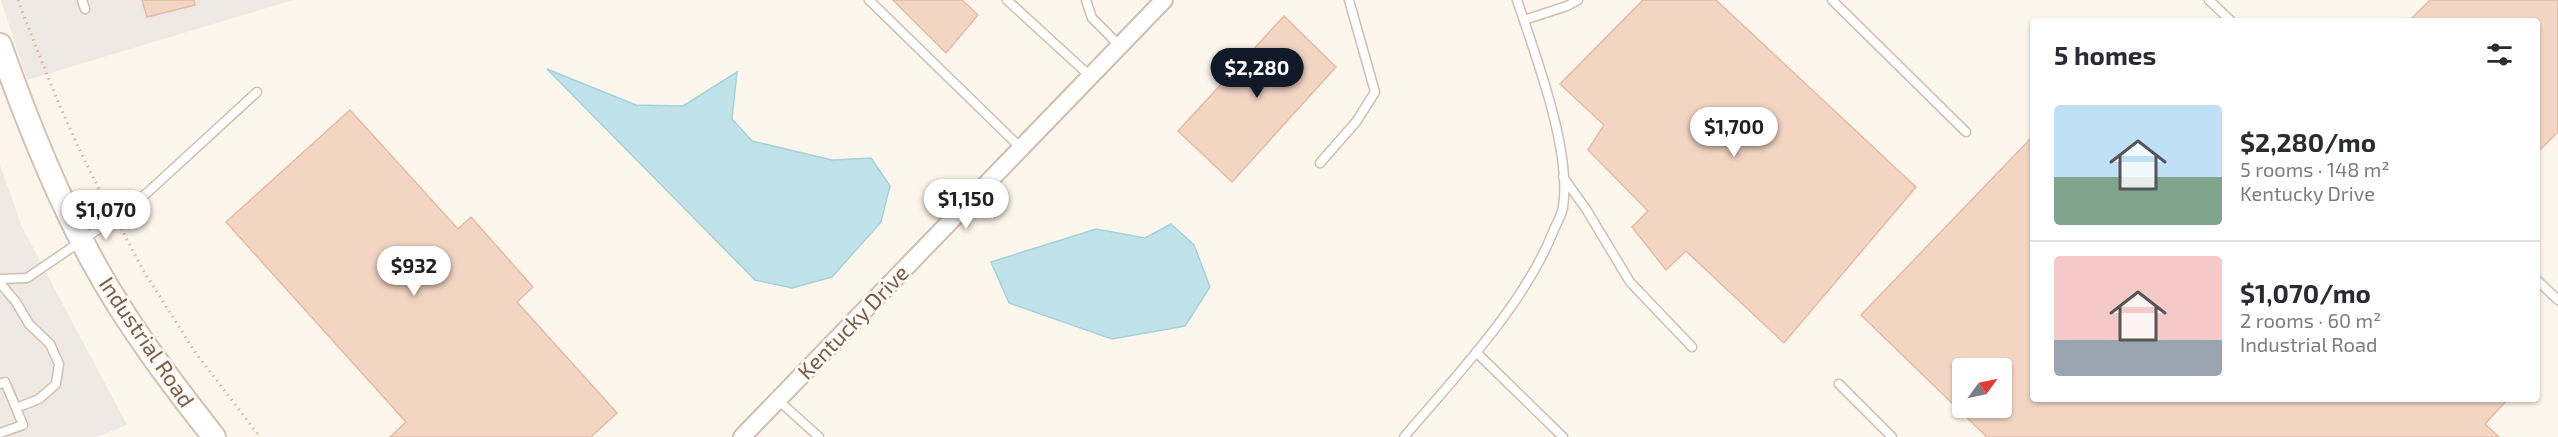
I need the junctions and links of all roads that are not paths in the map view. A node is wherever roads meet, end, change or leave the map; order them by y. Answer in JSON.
{"nodes":[{"id":1,"x":869,"y":0,"type":"edge"},
{"id":2,"x":1007,"y":0,"type":"edge"},
{"id":3,"x":1086,"y":0,"type":"edge"},
{"id":4,"x":1164,"y":0,"type":"edge"},
{"id":5,"x":1349,"y":0,"type":"edge"},
{"id":6,"x":1517,"y":0,"type":"edge"},
{"id":7,"x":1578,"y":0,"type":"edge"},
{"id":8,"x":1832,"y":0,"type":"edge"},
{"id":9,"x":2209,"y":0,"type":"edge"},
{"id":10,"x":2227,"y":18,"type":"edge"},
{"id":11,"x":1524,"y":20,"type":"junction"},
{"id":12,"x":0,"y":45,"type":"edge"},
{"id":13,"x":1120,"y":45,"type":"junction"},
{"id":14,"x":1090,"y":76,"type":"junction"},
{"id":15,"x":257,"y":92,"type":"dead end"},
{"id":16,"x":1966,"y":132,"type":"dead end"},
{"id":17,"x":1021,"y":148,"type":"junction"},
{"id":18,"x":1320,"y":163,"type":"dead end"},
{"id":19,"x":1563,"y":177,"type":"junction"},
{"id":20,"x":83,"y":240,"type":"junction"},
{"id":21,"x":0,"y":281,"type":"edge"},
{"id":22,"x":2540,"y":283,"type":"edge"},
{"id":23,"x":2558,"y":300,"type":"edge"},
{"id":24,"x":1692,"y":347,"type":"dead end"},
{"id":25,"x":1476,"y":352,"type":"junction"},
{"id":26,"x":0,"y":384,"type":"edge"},
{"id":27,"x":1839,"y":384,"type":"dead end"},
{"id":28,"x":778,"y":400,"type":"junction"},
{"id":29,"x":16,"y":408,"type":"junction"},
{"id":30,"x":0,"y":433,"type":"edge"},
{"id":31,"x":214,"y":437,"type":"edge"},
{"id":32,"x":742,"y":437,"type":"edge"},
{"id":33,"x":819,"y":437,"type":"edge"},
{"id":34,"x":1404,"y":437,"type":"edge"},
{"id":35,"x":1563,"y":437,"type":"edge"},
{"id":36,"x":1892,"y":437,"type":"edge"}],
"edges":[{"from":1,"to":17,"type":"lane"},
{"from":2,"to":14,"type":"lane"},
{"from":3,"to":13,"type":"lane"},
{"from":4,"to":13,"type":"street","name":"Kentucky Drive"},
{"from":5,"to":18,"type":"lane"},
{"from":6,"to":11,"type":"lane"},
{"from":7,"to":11,"type":"lane"},
{"from":8,"to":16,"type":"lane"},
{"from":9,"to":10,"type":"lane"},
{"from":11,"to":19,"type":"lane"},
{"from":12,"to":20,"type":"main road","name":"Industrial Road"},
{"from":13,"to":14,"type":"street","name":"Kentucky Drive"},
{"from":14,"to":17,"type":"street","name":"Kentucky Drive"},
{"from":15,"to":20,"type":"lane"},
{"from":17,"to":28,"type":"street","name":"Kentucky Drive"},
{"from":19,"to":24,"type":"lane"},
{"from":19,"to":25,"type":"lane"},
{"from":20,"to":21,"type":"lane"},
{"from":20,"to":31,"type":"main road","name":"Industrial Road"},
{"from":21,"to":29,"type":"lane"},
{"from":22,"to":23,"type":"lane"},
{"from":25,"to":34,"type":"lane"},
{"from":25,"to":35,"type":"lane"},
{"from":26,"to":29,"type":"lane"},
{"from":27,"to":36,"type":"lane"},
{"from":28,"to":32,"type":"street","name":"Kentucky Drive"},
{"from":28,"to":33,"type":"lane"},
{"from":29,"to":30,"type":"lane"}]}
